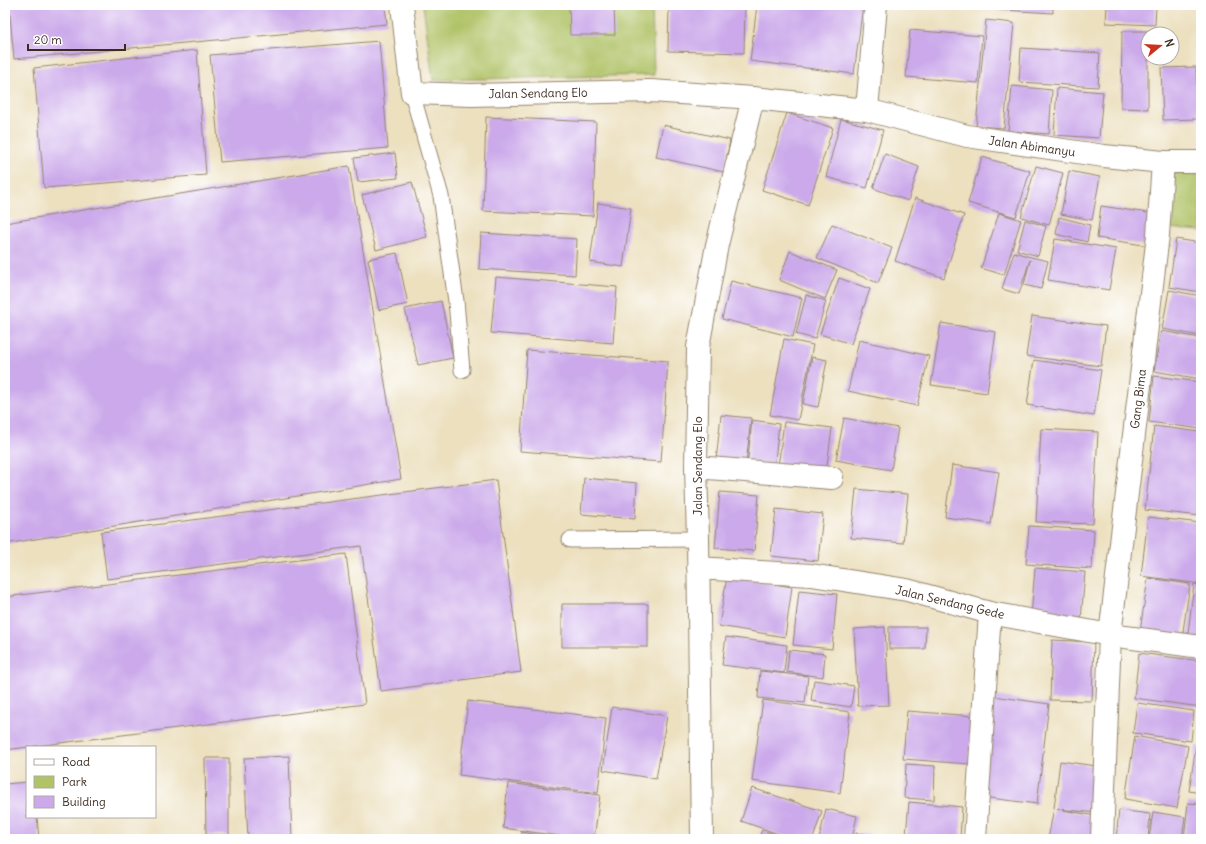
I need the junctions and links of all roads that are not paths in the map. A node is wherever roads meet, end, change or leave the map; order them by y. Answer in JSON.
{"nodes":[{"id":1,"x":402,"y":5,"type":"edge"},
{"id":2,"x":876,"y":5,"type":"edge"},
{"id":3,"x":412,"y":93,"type":"junction"},
{"id":4,"x":752,"y":98,"type":"junction"},
{"id":5,"x":867,"y":110,"type":"junction"},
{"id":6,"x":1163,"y":162,"type":"junction"},
{"id":7,"x":1201,"y":162,"type":"edge"},
{"id":8,"x":462,"y":370,"type":"dead end"},
{"id":9,"x":696,"y":467,"type":"junction"},
{"id":10,"x":832,"y":478,"type":"dead end"},
{"id":11,"x":698,"y":539,"type":"junction"},
{"id":12,"x":570,"y":540,"type":"dead end"},
{"id":13,"x":698,"y":568,"type":"junction"},
{"id":14,"x":990,"y":613,"type":"junction"},
{"id":15,"x":1110,"y":635,"type":"junction"},
{"id":16,"x":1201,"y":647,"type":"edge"},
{"id":17,"x":702,"y":839,"type":"edge"},
{"id":18,"x":975,"y":839,"type":"edge"},
{"id":19,"x":1102,"y":839,"type":"edge"}],
"edges":[{"from":1,"to":3,"type":"street"},
{"from":2,"to":5,"type":"street"},
{"from":3,"to":4,"type":"street","name":"Jalan Sendang Elo"},
{"from":3,"to":8,"type":"lane"},
{"from":4,"to":5,"type":"street","name":"Jalan Sendang Elo"},
{"from":4,"to":9,"type":"street","name":"Jalan Sendang Elo"},
{"from":5,"to":6,"type":"street","name":"Jalan Abimanyu"},
{"from":6,"to":7,"type":"street","name":"Jalan Abimanyu"},
{"from":6,"to":15,"type":"street","name":"Gang Bima"},
{"from":9,"to":10,"type":"street"},
{"from":9,"to":11,"type":"street","name":"Jalan Sendang Elo"},
{"from":11,"to":12,"type":"lane"},
{"from":11,"to":13,"type":"street","name":"Jalan Sendang Elo"},
{"from":13,"to":14,"type":"street","name":"Jalan Sendang Gede"},
{"from":13,"to":17,"type":"street","name":"Jalan Sendang Elo"},
{"from":14,"to":15,"type":"street","name":"Jalan Sendang Gede"},
{"from":14,"to":18,"type":"street"},
{"from":15,"to":16,"type":"street","name":"Jalan Sendang Gede"},
{"from":15,"to":19,"type":"street","name":"Gang Bima"}]}
